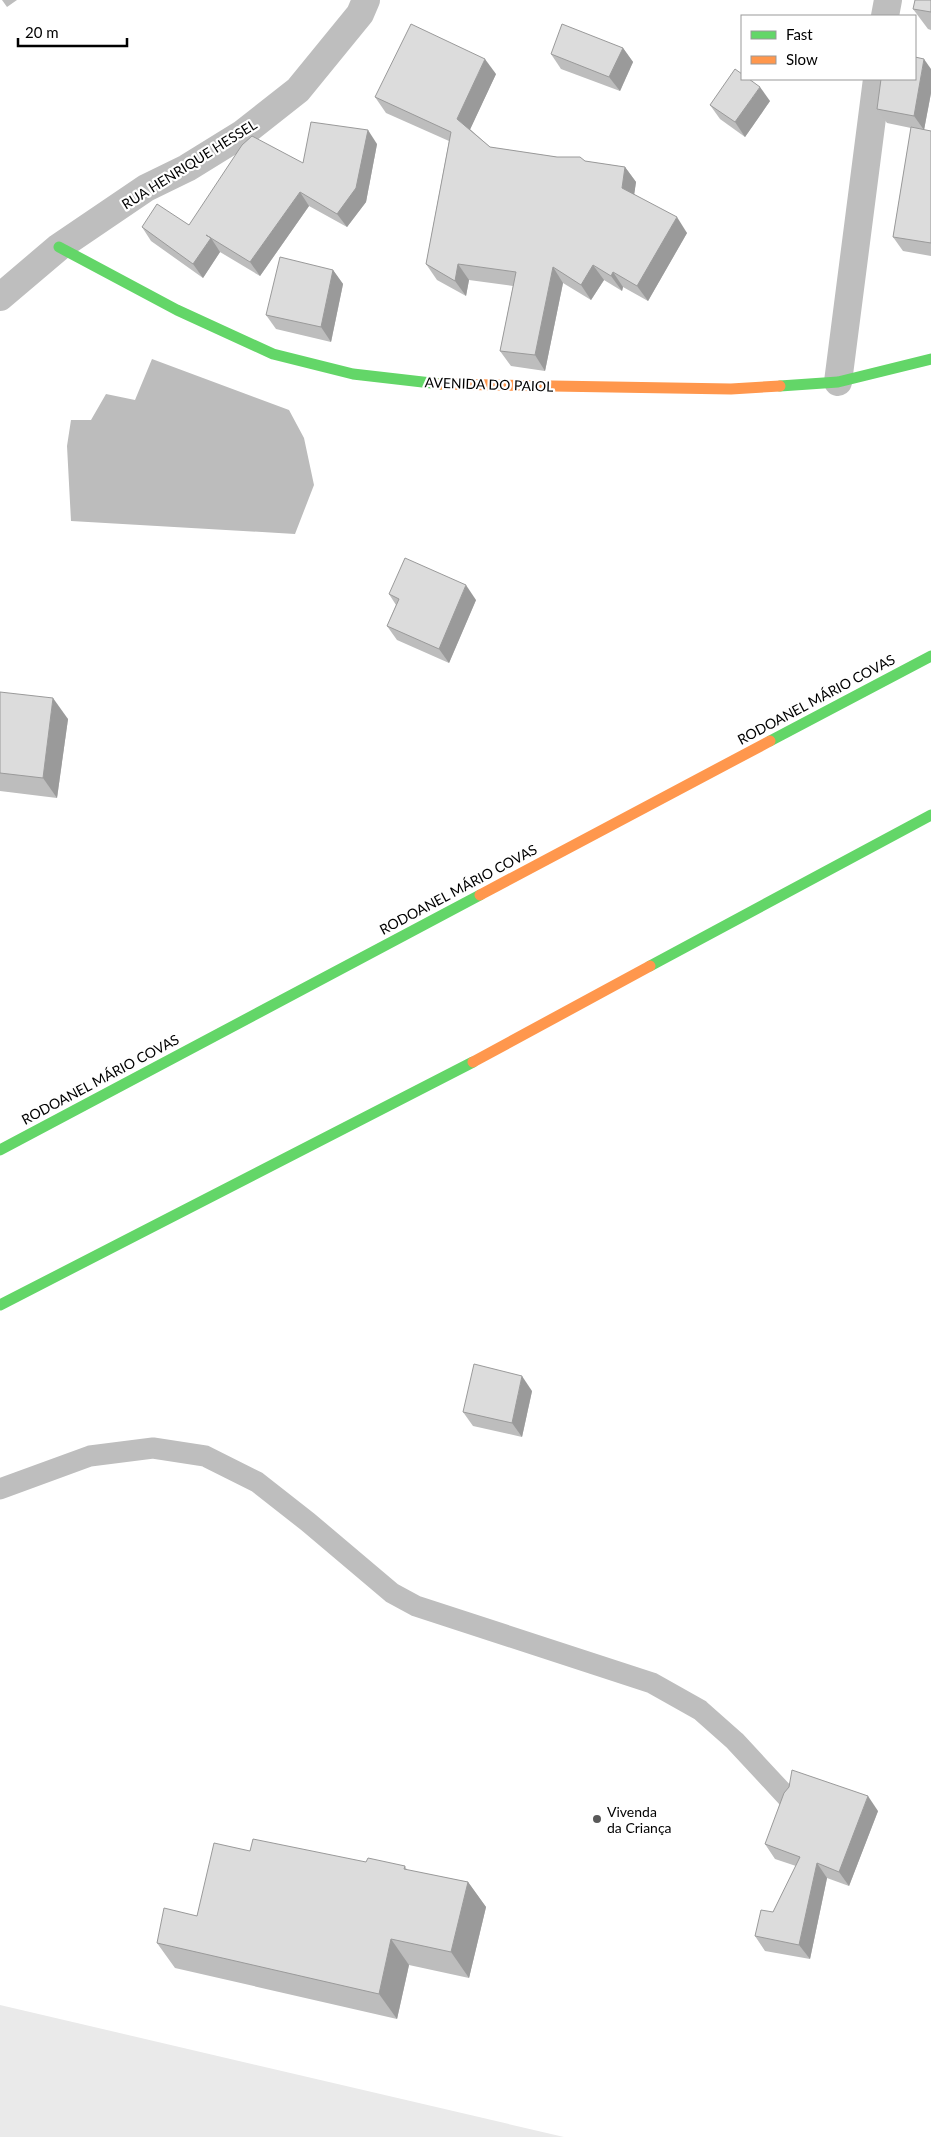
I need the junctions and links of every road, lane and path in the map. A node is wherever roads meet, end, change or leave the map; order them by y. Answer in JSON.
{"nodes":[{"id":1,"x":366,"y":0,"type":"edge"},
{"id":2,"x":888,"y":0,"type":"edge"},
{"id":3,"x":886,"y":15,"type":"edge"},
{"id":4,"x":877,"y":80,"type":"edge"},
{"id":5,"x":58,"y":247,"type":"junction"},
{"id":6,"x":0,"y":297,"type":"edge"},
{"id":7,"x":931,"y":359,"type":"edge"},
{"id":8,"x":838,"y":382,"type":"junction"},
{"id":9,"x":931,"y":656,"type":"edge"},
{"id":10,"x":931,"y":815,"type":"edge"},
{"id":11,"x":0,"y":1150,"type":"edge"},
{"id":12,"x":0,"y":1305,"type":"edge"},
{"id":13,"x":0,"y":1490,"type":"edge"},
{"id":14,"x":787,"y":1797,"type":"edge"}],
"edges":[{"from":1,"to":5,"type":"street","name":"RUA HENRIQUE HESSEL"},
{"from":2,"to":3,"type":"street"},
{"from":4,"to":8,"type":"street"},
{"from":5,"to":6,"type":"street"},
{"from":5,"to":8,"type":"main road","name":"AVENIDA DO PAIOL"},
{"from":7,"to":8,"type":"main road","name":"AVENIDA DO PAIOL"},
{"from":9,"to":11,"type":"main road","name":"RODOANEL MÁRIO COVAS"},
{"from":10,"to":12,"type":"main road"},
{"from":13,"to":14,"type":"lane"}]}
